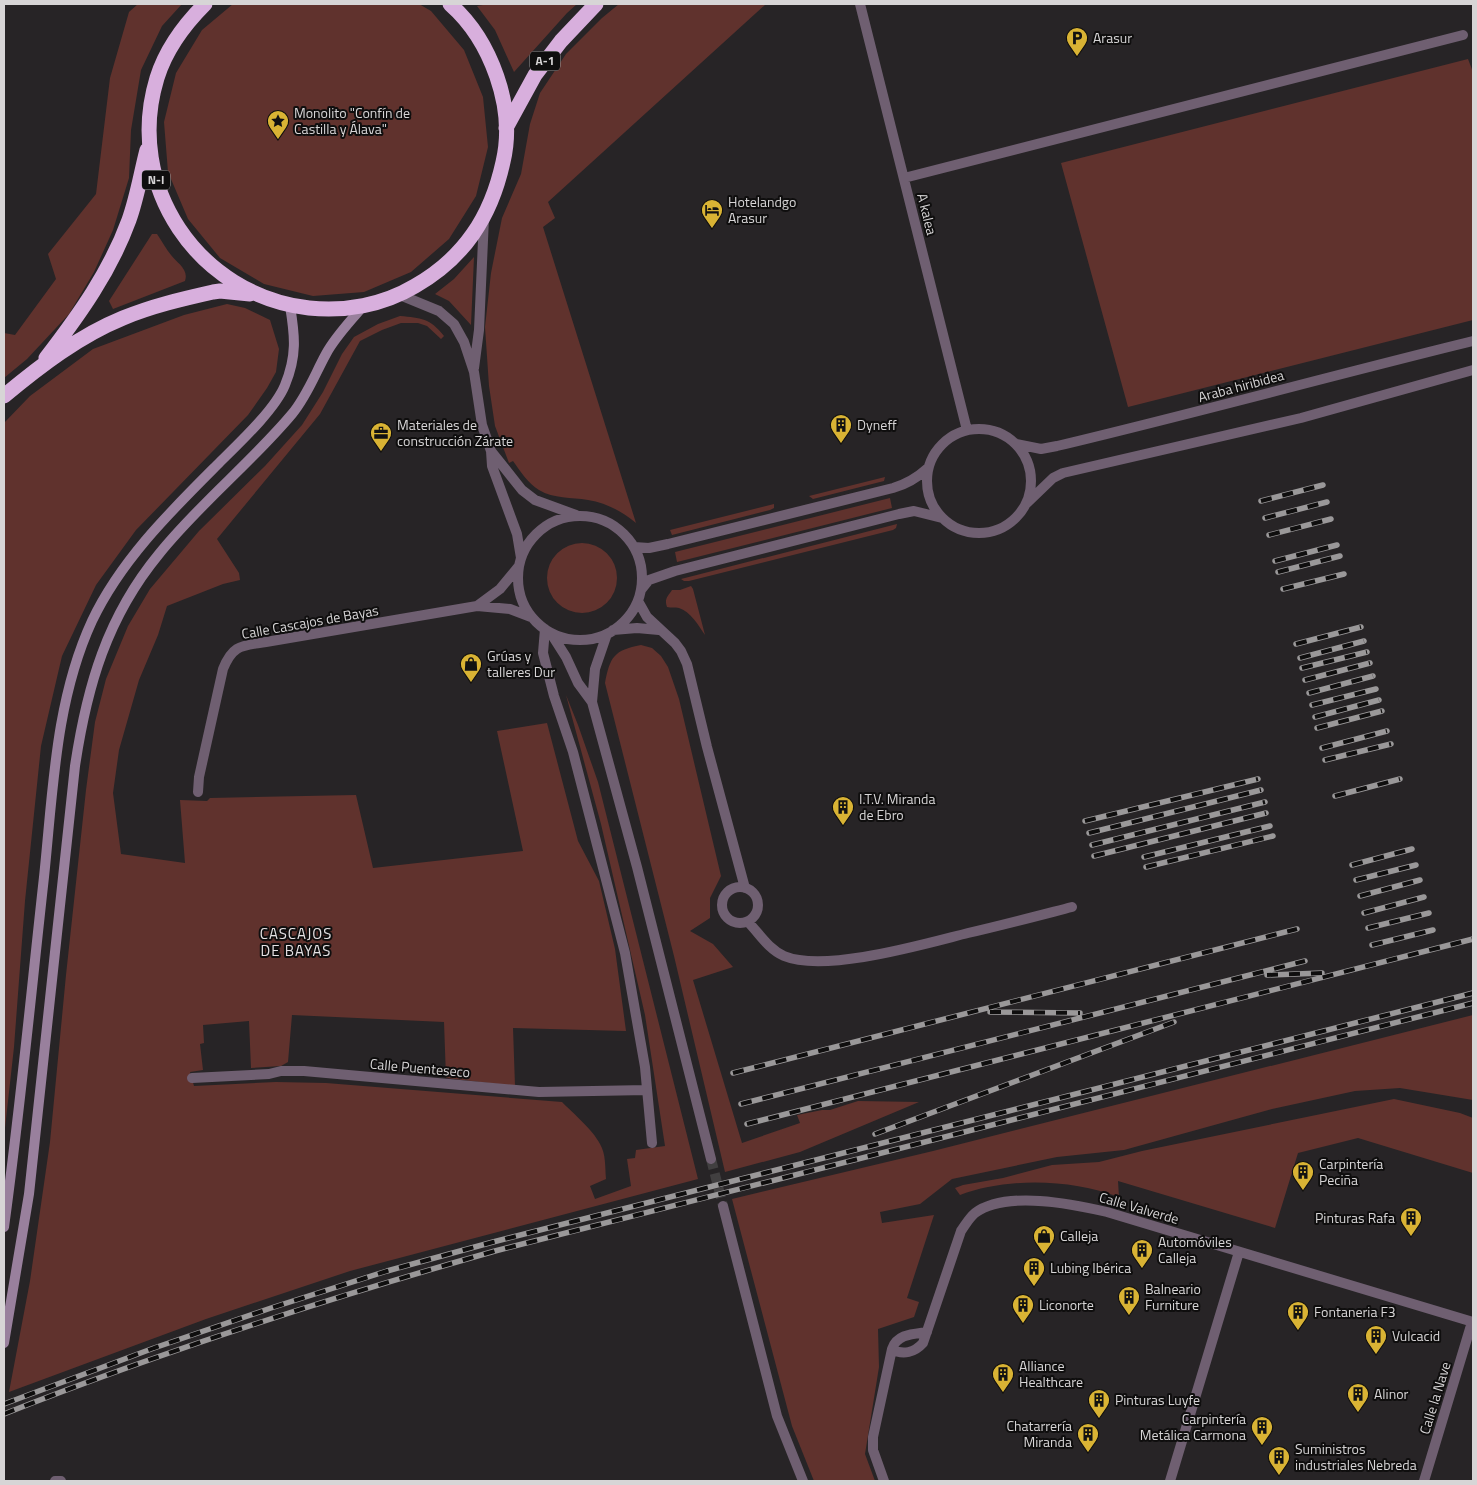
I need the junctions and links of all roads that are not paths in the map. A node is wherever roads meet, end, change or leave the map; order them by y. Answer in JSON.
{"nodes":[{"id":1,"x":205,"y":4,"type":"edge"},
{"id":2,"x":450,"y":4,"type":"edge"},
{"id":3,"x":596,"y":4,"type":"edge"},
{"id":4,"x":860,"y":4,"type":"edge"},
{"id":5,"x":1463,"y":35,"type":"dead end"},
{"id":6,"x":506,"y":128,"type":"junction"},
{"id":7,"x":149,"y":141,"type":"junction"},
{"id":8,"x":904,"y":178,"type":"junction"},
{"id":9,"x":484,"y":218,"type":"junction"},
{"id":10,"x":255,"y":295,"type":"junction"},
{"id":11,"x":400,"y":295,"type":"junction"},
{"id":12,"x":290,"y":306,"type":"junction"},
{"id":13,"x":363,"y":306,"type":"junction"},
{"id":14,"x":1473,"y":341,"type":"edge"},
{"id":15,"x":37,"y":368,"type":"junction"},
{"id":16,"x":1473,"y":370,"type":"edge"},
{"id":17,"x":474,"y":372,"type":"junction"},
{"id":18,"x":4,"y":396,"type":"edge"},
{"id":19,"x":967,"y":430,"type":"junction"},
{"id":20,"x":1016,"y":444,"type":"junction"},
{"id":21,"x":491,"y":451,"type":"junction"},
{"id":22,"x":928,"y":468,"type":"junction"},
{"id":23,"x":1027,"y":502,"type":"junction"},
{"id":24,"x":580,"y":516,"type":"junction"},
{"id":25,"x":942,"y":518,"type":"junction"},
{"id":26,"x":634,"y":548,"type":"junction"},
{"id":27,"x":520,"y":562,"type":"junction"},
{"id":28,"x":641,"y":590,"type":"junction"},
{"id":29,"x":638,"y":601,"type":"junction"},
{"id":30,"x":477,"y":606,"type":"junction"},
{"id":31,"x":531,"y":617,"type":"junction"},
{"id":32,"x":659,"y":630,"type":"junction"},
{"id":33,"x":548,"y":632,"type":"junction"},
{"id":34,"x":610,"y":632,"type":"junction"},
{"id":35,"x":592,"y":702,"type":"junction"},
{"id":36,"x":198,"y":792,"type":"dead end"},
{"id":37,"x":738,"y":869,"type":"junction"},
{"id":38,"x":745,"y":888,"type":"junction"},
{"id":39,"x":730,"y":890,"type":"junction"},
{"id":40,"x":1072,"y":906,"type":"dead end"},
{"id":41,"x":750,"y":920,"type":"junction"},
{"id":42,"x":192,"y":1078,"type":"dead end"},
{"id":43,"x":647,"y":1090,"type":"junction"},
{"id":44,"x":652,"y":1143,"type":"dead end"},
{"id":45,"x":711,"y":1160,"type":"tunnel mouth"},
{"id":46,"x":723,"y":1206,"type":"tunnel mouth"},
{"id":47,"x":4,"y":1227,"type":"edge"},
{"id":48,"x":1239,"y":1252,"type":"junction"},
{"id":49,"x":1473,"y":1322,"type":"edge"},
{"id":50,"x":927,"y":1332,"type":"junction"},
{"id":51,"x":4,"y":1342,"type":"edge"},
{"id":52,"x":892,"y":1349,"type":"junction"},
{"id":53,"x":55,"y":1481,"type":"edge"},
{"id":54,"x":62,"y":1481,"type":"edge"},
{"id":55,"x":803,"y":1481,"type":"edge"},
{"id":56,"x":884,"y":1481,"type":"edge"},
{"id":57,"x":1170,"y":1481,"type":"edge"},
{"id":58,"x":1424,"y":1481,"type":"edge"}],
"edges":[{"from":1,"to":7,"type":"highway","number":"N-I"},
{"from":2,"to":6,"type":"highway","number":"N-I"},
{"from":3,"to":6,"type":"highway","number":"A-1"},
{"from":4,"to":8,"type":"street","name":"A kalea"},
{"from":5,"to":8,"type":"street"},
{"from":6,"to":9,"type":"highway","number":"N-I"},
{"from":7,"to":10,"type":"highway","number":"N-I"},
{"from":7,"to":15,"type":"highway","number":"N-I"},
{"from":8,"to":19,"type":"street","name":"A kalea"},
{"from":9,"to":11,"type":"highway","number":"N-I"},
{"from":9,"to":17,"type":"street"},
{"from":10,"to":12,"type":"highway","number":"N-I"},
{"from":10,"to":15,"type":"highway","number":"N-I"},
{"from":11,"to":13,"type":"highway","number":"N-I"},
{"from":11,"to":17,"type":"street"},
{"from":12,"to":13,"type":"highway","number":"N-I"},
{"from":12,"to":47,"type":"street"},
{"from":13,"to":51,"type":"street"},
{"from":14,"to":20,"type":"street","name":"Araba hiribidea"},
{"from":15,"to":18,"type":"highway","number":"N-I"},
{"from":16,"to":23,"type":"street"},
{"from":17,"to":21,"type":"street"},
{"from":19,"to":20,"type":"street"},
{"from":19,"to":22,"type":"street"},
{"from":20,"to":23,"type":"street"},
{"from":21,"to":24,"type":"street"},
{"from":21,"to":27,"type":"street"},
{"from":22,"to":25,"type":"street"},
{"from":22,"to":26,"type":"street"},
{"from":23,"to":25,"type":"street"},
{"from":24,"to":26,"type":"street"},
{"from":24,"to":27,"type":"street"},
{"from":25,"to":28,"type":"street"},
{"from":26,"to":28,"type":"street"},
{"from":27,"to":30,"type":"street","name":"Calle Cascajos de Bayas"},
{"from":27,"to":31,"type":"street"},
{"from":28,"to":29,"type":"street"},
{"from":29,"to":32,"type":"street"},
{"from":29,"to":34,"type":"street"},
{"from":30,"to":31,"type":"street","name":"Calle Cascajos de Bayas"},
{"from":30,"to":36,"type":"street","name":"Calle Cascajos de Bayas"},
{"from":31,"to":33,"type":"street"},
{"from":32,"to":34,"type":"street"},
{"from":32,"to":37,"type":"street"},
{"from":33,"to":34,"type":"street"},
{"from":33,"to":35,"type":"street"},
{"from":33,"to":43,"type":"street"},
{"from":34,"to":35,"type":"street"},
{"from":35,"to":45,"type":"street"},
{"from":37,"to":38,"type":"street"},
{"from":37,"to":39,"type":"street"},
{"from":38,"to":39,"type":"street"},
{"from":38,"to":41,"type":"street"},
{"from":39,"to":41,"type":"street"},
{"from":40,"to":41,"type":"street"},
{"from":42,"to":43,"type":"street","name":"Calle Puenteseco"},
{"from":43,"to":44,"type":"street"},
{"from":46,"to":55,"type":"street"},
{"from":48,"to":49,"type":"street","name":"Calle Valverde"},
{"from":48,"to":50,"type":"street","name":"Calle Valverde"},
{"from":48,"to":57,"type":"street"},
{"from":49,"to":58,"type":"street","name":"Calle la Nave"},
{"from":50,"to":52,"type":"street"},
{"from":50,"to":52,"type":"street","name":"Calle Valverde"},
{"from":52,"to":56,"type":"street"},
{"from":53,"to":54,"type":"street"}]}
